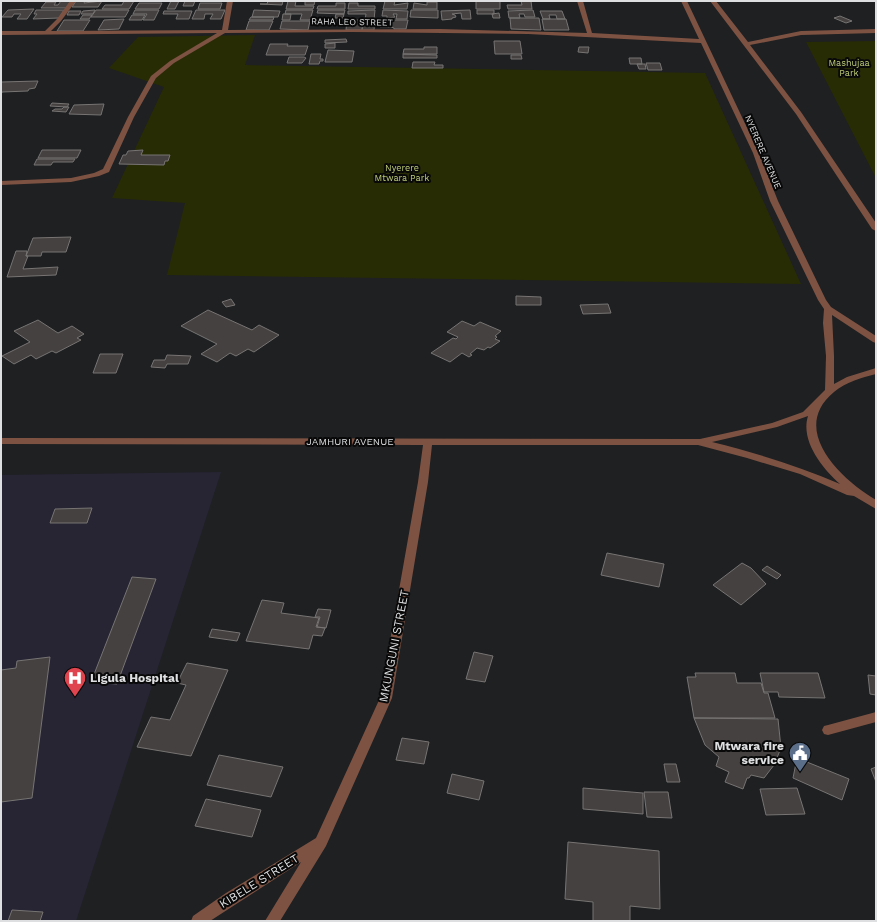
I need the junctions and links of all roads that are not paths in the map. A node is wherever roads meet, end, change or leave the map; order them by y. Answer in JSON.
{"nodes":[{"id":1,"x":73,"y":1,"type":"edge"},
{"id":2,"x":230,"y":1,"type":"edge"},
{"id":3,"x":580,"y":1,"type":"edge"},
{"id":4,"x":684,"y":1,"type":"edge"},
{"id":5,"x":713,"y":1,"type":"edge"},
{"id":6,"x":225,"y":31,"type":"junction"},
{"id":7,"x":876,"y":31,"type":"edge"},
{"id":8,"x":1,"y":33,"type":"edge"},
{"id":9,"x":46,"y":33,"type":"junction"},
{"id":10,"x":590,"y":35,"type":"junction"},
{"id":11,"x":703,"y":41,"type":"junction"},
{"id":12,"x":746,"y":44,"type":"junction"},
{"id":13,"x":1,"y":184,"type":"edge"},
{"id":14,"x":876,"y":229,"type":"edge"},
{"id":15,"x":828,"y":309,"type":"junction"},
{"id":16,"x":876,"y":340,"type":"edge"},
{"id":17,"x":876,"y":371,"type":"edge"},
{"id":18,"x":829,"y":389,"type":"junction"},
{"id":19,"x":816,"y":404,"type":"junction"},
{"id":20,"x":1,"y":441,"type":"edge"},
{"id":21,"x":428,"y":441,"type":"junction"},
{"id":22,"x":700,"y":442,"type":"junction"},
{"id":23,"x":874,"y":504,"type":"edge"},
{"id":24,"x":876,"y":718,"type":"edge"},
{"id":25,"x":828,"y":730,"type":"dead end"},
{"id":26,"x":321,"y":842,"type":"junction"},
{"id":27,"x":198,"y":921,"type":"edge"},
{"id":28,"x":272,"y":921,"type":"edge"}],
"edges":[{"from":1,"to":9,"type":"street"},
{"from":2,"to":6,"type":"street"},
{"from":3,"to":10,"type":"street"},
{"from":4,"to":11,"type":"street","name":"NYERERE AVENUE"},
{"from":5,"to":12,"type":"street"},
{"from":6,"to":9,"type":"street","name":"RAHA LEO STREET"},
{"from":6,"to":10,"type":"street","name":"RAHA LEO STREET"},
{"from":6,"to":13,"type":"street"},
{"from":7,"to":12,"type":"street"},
{"from":8,"to":9,"type":"street","name":"RAHA LEO STREET"},
{"from":10,"to":11,"type":"street","name":"RAHA LEO STREET"},
{"from":11,"to":15,"type":"street","name":"NYERERE AVENUE"},
{"from":12,"to":14,"type":"street"},
{"from":15,"to":16,"type":"street"},
{"from":15,"to":18,"type":"street"},
{"from":17,"to":18,"type":"street"},
{"from":18,"to":19,"type":"street"},
{"from":19,"to":22,"type":"street"},
{"from":19,"to":23,"type":"street"},
{"from":20,"to":21,"type":"street","name":"JAMHURI AVENUE"},
{"from":21,"to":22,"type":"street","name":"JAMHURI AVENUE"},
{"from":21,"to":26,"type":"street","name":"MKUNGUNI STREET"},
{"from":22,"to":23,"type":"street"},
{"from":24,"to":25,"type":"street"},
{"from":26,"to":27,"type":"street","name":"KIBELE STREET"},
{"from":26,"to":28,"type":"street","name":"MKUNGUNI STREET"}]}
